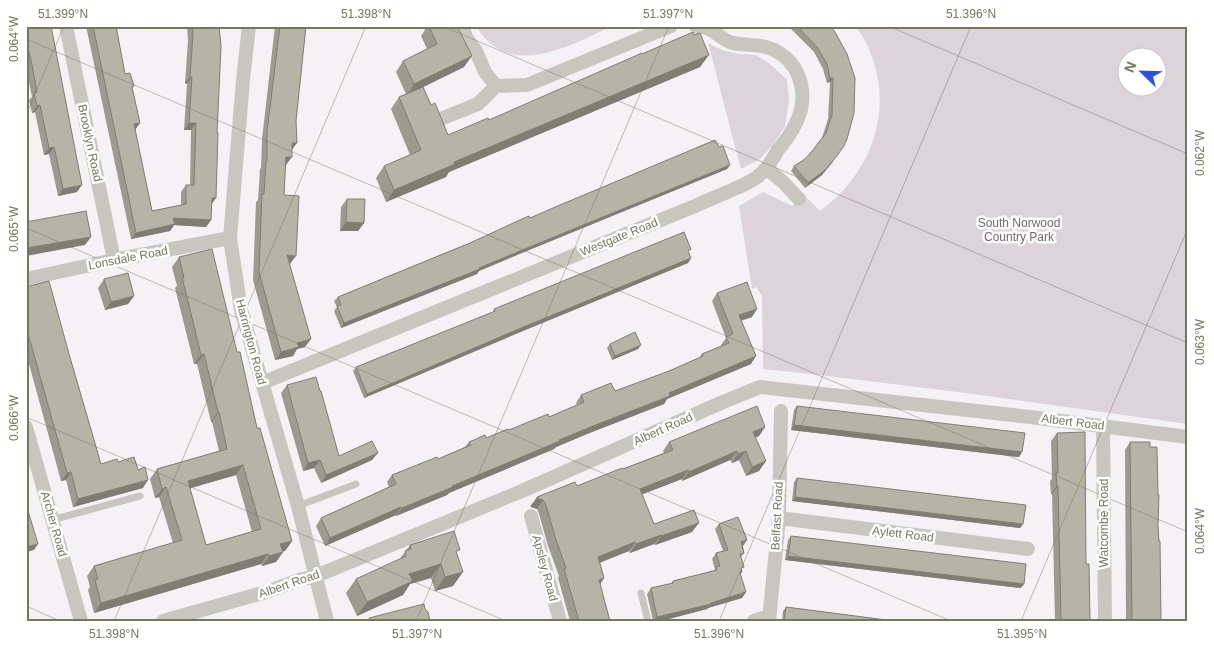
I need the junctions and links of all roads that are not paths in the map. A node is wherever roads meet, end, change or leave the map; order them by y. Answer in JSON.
{"nodes":[{"id":1,"x":66,"y":26,"type":"edge"},
{"id":2,"x":249,"y":26,"type":"edge"},
{"id":3,"x":462,"y":26,"type":"edge"},
{"id":4,"x":671,"y":26,"type":"edge"},
{"id":5,"x":696,"y":26,"type":"edge"},
{"id":6,"x":496,"y":86,"type":"junction"},
{"id":7,"x":443,"y":118,"type":"edge"},
{"id":8,"x":766,"y":168,"type":"junction"},
{"id":9,"x":799,"y":199,"type":"dead end"},
{"id":10,"x":230,"y":238,"type":"junction"},
{"id":11,"x":114,"y":260,"type":"junction"},
{"id":12,"x":26,"y":279,"type":"edge"},
{"id":13,"x":262,"y":383,"type":"junction"},
{"id":14,"x":781,"y":411,"type":"dead end"},
{"id":15,"x":1103,"y":426,"type":"junction"},
{"id":16,"x":26,"y":427,"type":"edge"},
{"id":17,"x":1188,"y":437,"type":"edge"},
{"id":18,"x":356,"y":484,"type":"dead end"},
{"id":19,"x":140,"y":496,"type":"dead end"},
{"id":20,"x":298,"y":506,"type":"junction"},
{"id":21,"x":531,"y":516,"type":"dead end"},
{"id":22,"x":779,"y":518,"type":"junction"},
{"id":23,"x":52,"y":520,"type":"junction"},
{"id":24,"x":1028,"y":549,"type":"dead end"},
{"id":25,"x":316,"y":576,"type":"junction"},
{"id":26,"x":640,"y":593,"type":"dead end"},
{"id":27,"x":769,"y":619,"type":"edge"},
{"id":28,"x":81,"y":621,"type":"edge"},
{"id":29,"x":163,"y":621,"type":"edge"},
{"id":30,"x":327,"y":621,"type":"edge"},
{"id":31,"x":560,"y":621,"type":"edge"},
{"id":32,"x":648,"y":621,"type":"edge"},
{"id":33,"x":754,"y":621,"type":"edge"},
{"id":34,"x":1104,"y":621,"type":"edge"}],
"edges":[{"from":1,"to":11,"type":"street","name":"Brooklyn Road"},
{"from":2,"to":10,"type":"street","name":"Harrington Road"},
{"from":3,"to":6,"type":"street"},
{"from":4,"to":6,"type":"street"},
{"from":5,"to":8,"type":"street","name":"Westgate Road"},
{"from":6,"to":7,"type":"street"},
{"from":8,"to":9,"type":"street"},
{"from":8,"to":13,"type":"street","name":"Westgate Road"},
{"from":10,"to":11,"type":"street","name":"Lonsdale Road"},
{"from":10,"to":13,"type":"street","name":"Harrington Road"},
{"from":11,"to":12,"type":"street","name":"Lonsdale Road"},
{"from":13,"to":20,"type":"street","name":"Harrington Road"},
{"from":14,"to":22,"type":"street","name":"Belfast Road"},
{"from":15,"to":17,"type":"street","name":"Albert Road"},
{"from":15,"to":25,"type":"street","name":"Albert Road"},
{"from":15,"to":34,"type":"street","name":"Watcombe Road"},
{"from":16,"to":23,"type":"street","name":"Archer Road"},
{"from":18,"to":20,"type":"lane"},
{"from":19,"to":23,"type":"lane"},
{"from":20,"to":25,"type":"street","name":"Harrington Road"},
{"from":21,"to":31,"type":"street","name":"Apsley Road"},
{"from":22,"to":24,"type":"street","name":"Aylett Road"},
{"from":22,"to":27,"type":"street","name":"Belfast Road"},
{"from":23,"to":28,"type":"street","name":"Archer Road"},
{"from":25,"to":29,"type":"street","name":"Albert Road"},
{"from":25,"to":30,"type":"street","name":"Harrington Road"},
{"from":26,"to":32,"type":"lane"},
{"from":27,"to":33,"type":"street"}]}
